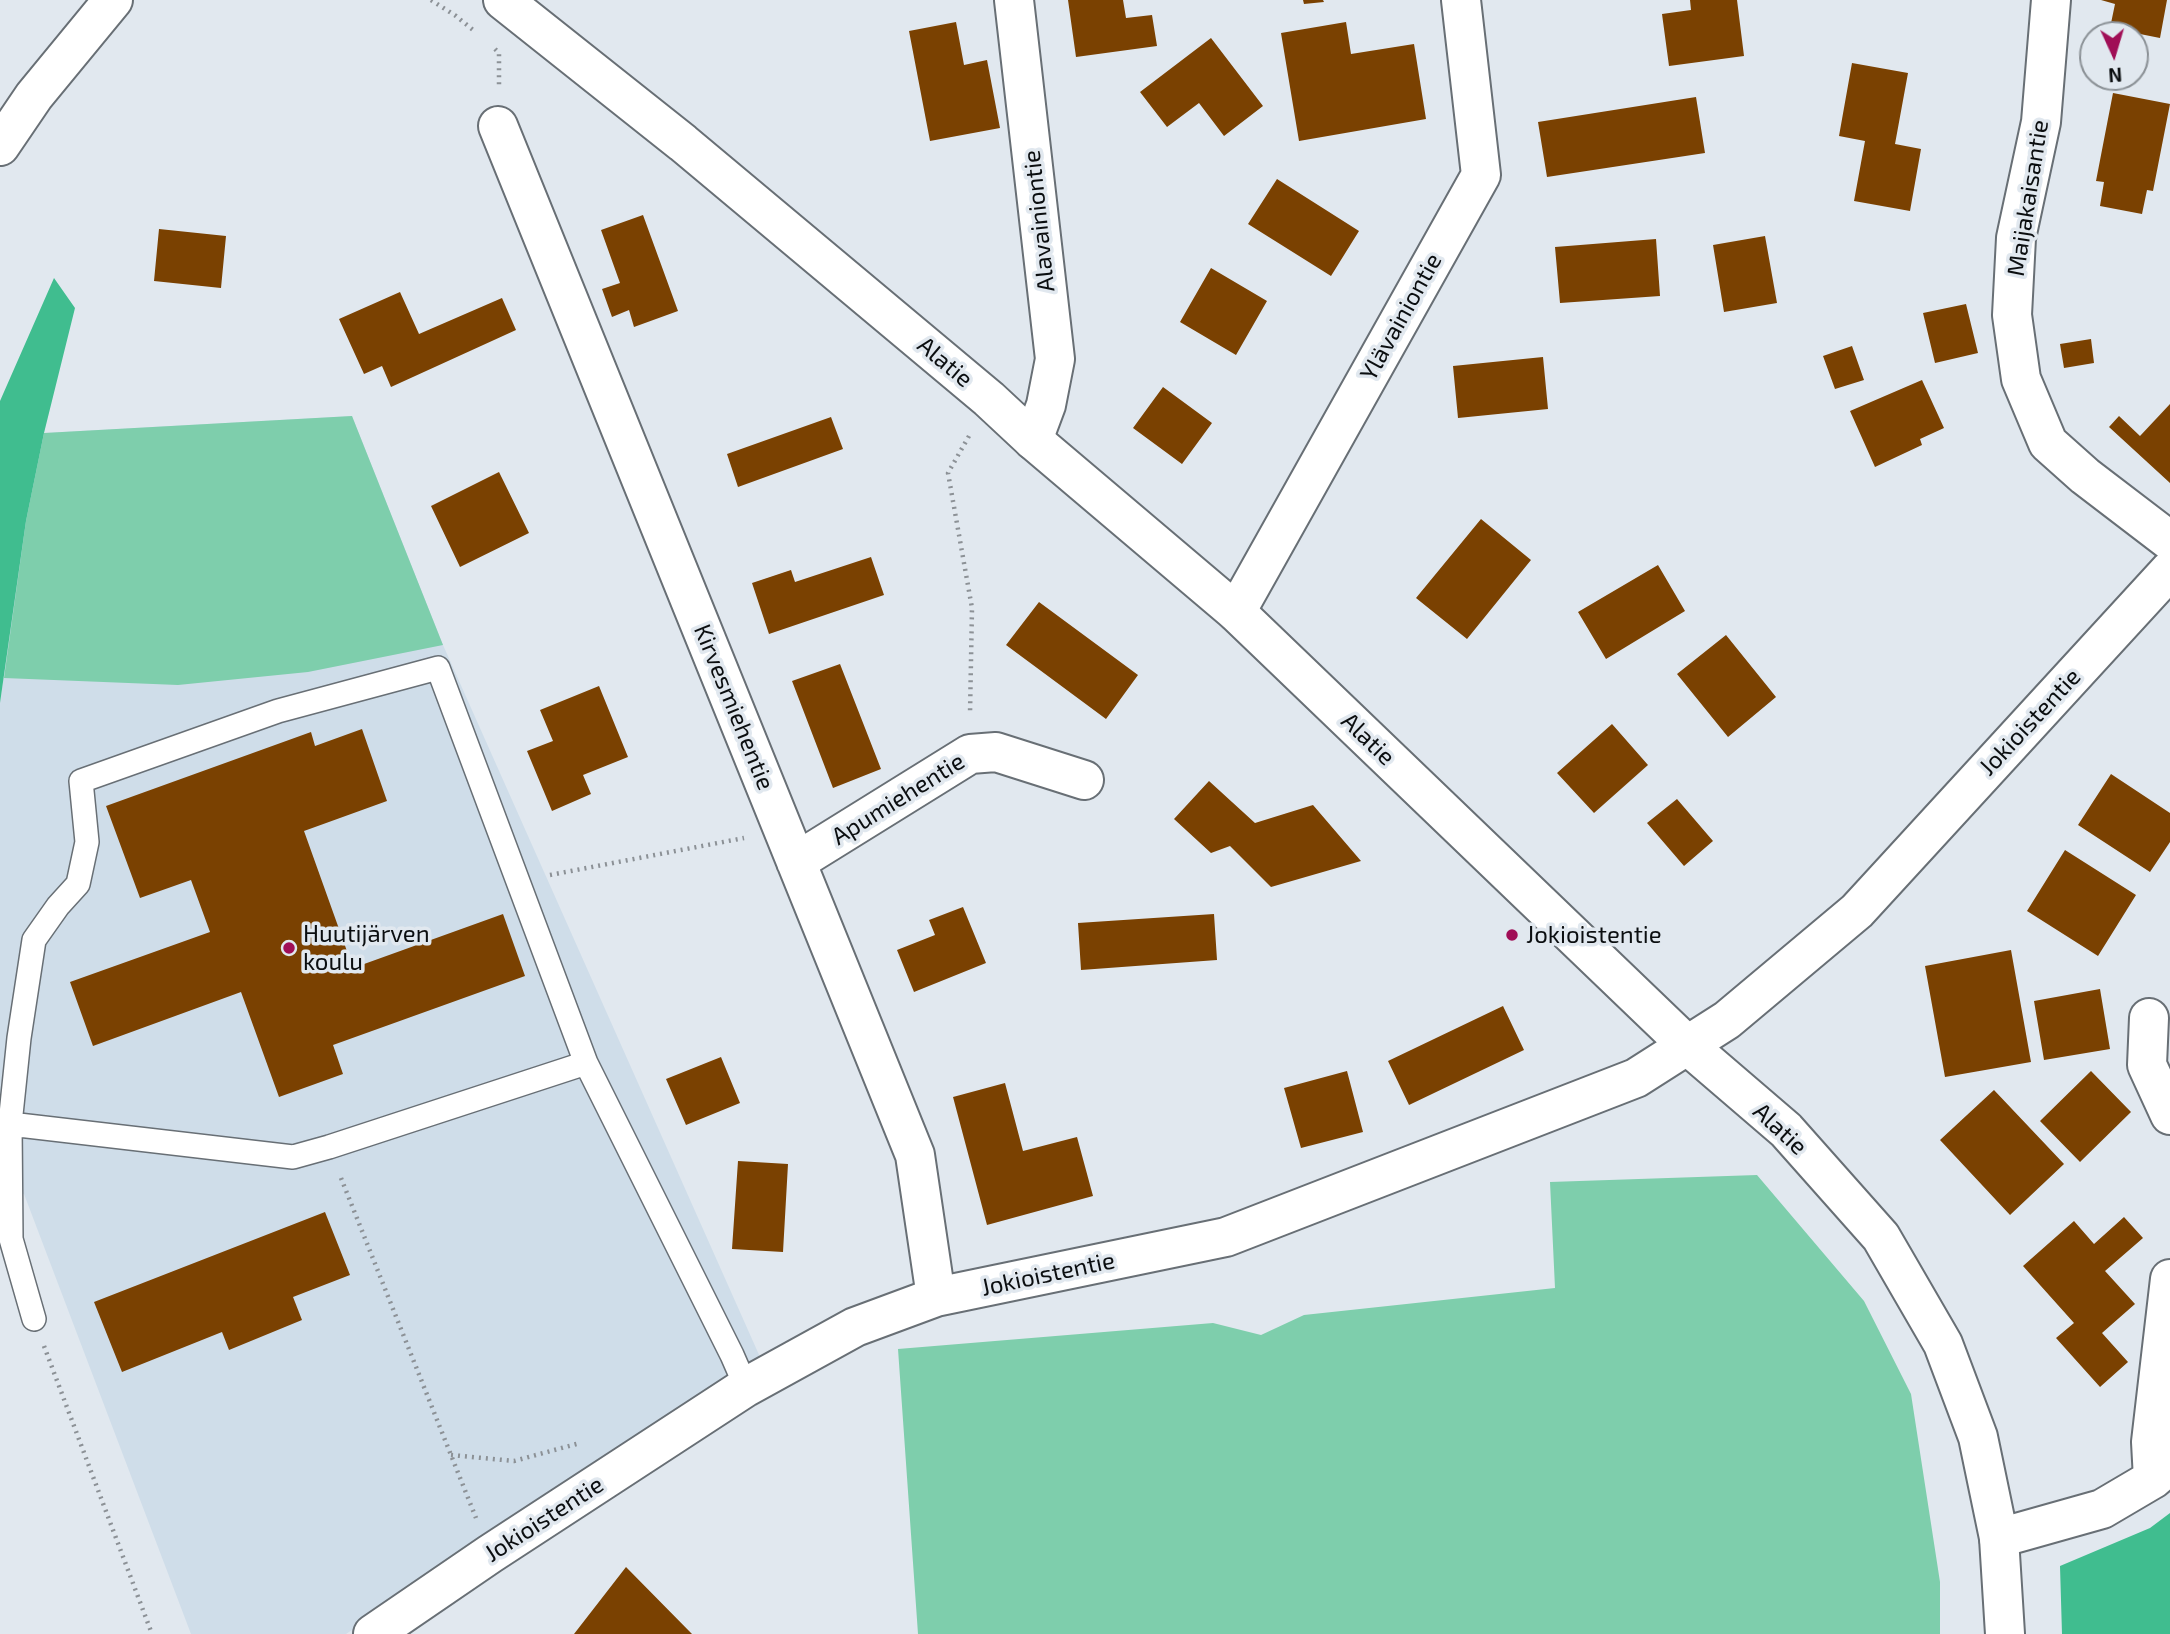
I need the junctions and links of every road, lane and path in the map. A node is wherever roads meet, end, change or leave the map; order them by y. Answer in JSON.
{"nodes":[{"id":1,"x":113,"y":0,"type":"edge"},
{"id":2,"x":431,"y":0,"type":"edge"},
{"id":3,"x":503,"y":0,"type":"edge"},
{"id":4,"x":1014,"y":0,"type":"edge"},
{"id":5,"x":1461,"y":0,"type":"edge"},
{"id":6,"x":2051,"y":0,"type":"edge"},
{"id":7,"x":482,"y":38,"type":"dead end"},
{"id":8,"x":491,"y":45,"type":"dead end"},
{"id":9,"x":498,"y":126,"type":"joint"},
{"id":10,"x":0,"y":146,"type":"edge"},
{"id":11,"x":989,"y":399,"type":"junction"},
{"id":12,"x":1033,"y":440,"type":"junction"},
{"id":13,"x":2170,"y":541,"type":"edge"},
{"id":14,"x":2170,"y":570,"type":"edge"},
{"id":15,"x":1236,"y":612,"type":"junction"},
{"id":16,"x":970,"y":754,"type":"junction"},
{"id":17,"x":1084,"y":780,"type":"dead end"},
{"id":18,"x":790,"y":846,"type":"junction"},
{"id":19,"x":518,"y":881,"type":"junction"},
{"id":20,"x":2150,"y":1018,"type":"dead end"},
{"id":21,"x":1687,"y":1045,"type":"junction"},
{"id":22,"x":586,"y":1063,"type":"junction"},
{"id":23,"x":2170,"y":1115,"type":"edge"},
{"id":24,"x":10,"y":1124,"type":"junction"},
{"id":25,"x":329,"y":1147,"type":"junction"},
{"id":26,"x":2170,"y":1279,"type":"edge"},
{"id":27,"x":936,"y":1297,"type":"junction"},
{"id":28,"x":34,"y":1319,"type":"joint"},
{"id":29,"x":746,"y":1387,"type":"junction"},
{"id":30,"x":589,"y":1438,"type":"dead end"},
{"id":31,"x":451,"y":1455,"type":"junction"},
{"id":32,"x":2161,"y":1472,"type":"edge"},
{"id":33,"x":1999,"y":1538,"type":"junction"},
{"id":34,"x":490,"y":1554,"type":"junction"},
{"id":35,"x":152,"y":1634,"type":"edge"},
{"id":36,"x":373,"y":1634,"type":"edge"},
{"id":37,"x":2006,"y":1634,"type":"edge"}],
"edges":[{"from":1,"to":10,"type":"street"},
{"from":2,"to":7,"type":"path"},
{"from":3,"to":11,"type":"street","name":"Alatie"},
{"from":4,"to":12,"type":"street","name":"Alavainiontie"},
{"from":5,"to":15,"type":"street","name":"Ylävainiontie"},
{"from":6,"to":13,"type":"street","name":"Maijakaisantie"},
{"from":8,"to":9,"type":"path"},
{"from":9,"to":18,"type":"street","name":"Kirvesmiehentie"},
{"from":11,"to":12,"type":"street","name":"Alatie"},
{"from":11,"to":16,"type":"path"},
{"from":12,"to":15,"type":"street","name":"Alatie"},
{"from":14,"to":21,"type":"street","name":"Jokioistentie"},
{"from":15,"to":21,"type":"street","name":"Alatie"},
{"from":16,"to":17,"type":"street","name":"Apumiehentie"},
{"from":16,"to":18,"type":"street","name":"Apumiehentie"},
{"from":18,"to":19,"type":"path"},
{"from":18,"to":27,"type":"street","name":"Kirvesmiehentie"},
{"from":19,"to":22,"type":"lane"},
{"from":19,"to":24,"type":"lane"},
{"from":20,"to":23,"type":"street"},
{"from":21,"to":27,"type":"street","name":"Jokioistentie"},
{"from":21,"to":33,"type":"street","name":"Alatie"},
{"from":22,"to":25,"type":"lane"},
{"from":22,"to":29,"type":"lane"},
{"from":24,"to":25,"type":"lane"},
{"from":24,"to":28,"type":"lane"},
{"from":25,"to":31,"type":"path"},
{"from":26,"to":32,"type":"street"},
{"from":27,"to":29,"type":"street","name":"Jokioistentie"},
{"from":28,"to":35,"type":"path"},
{"from":29,"to":34,"type":"street","name":"Jokioistentie"},
{"from":30,"to":31,"type":"path"},
{"from":31,"to":34,"type":"path"},
{"from":32,"to":33,"type":"street"},
{"from":33,"to":37,"type":"street","name":"Alatie"},
{"from":34,"to":36,"type":"street","name":"Jokioistentie"}]}
